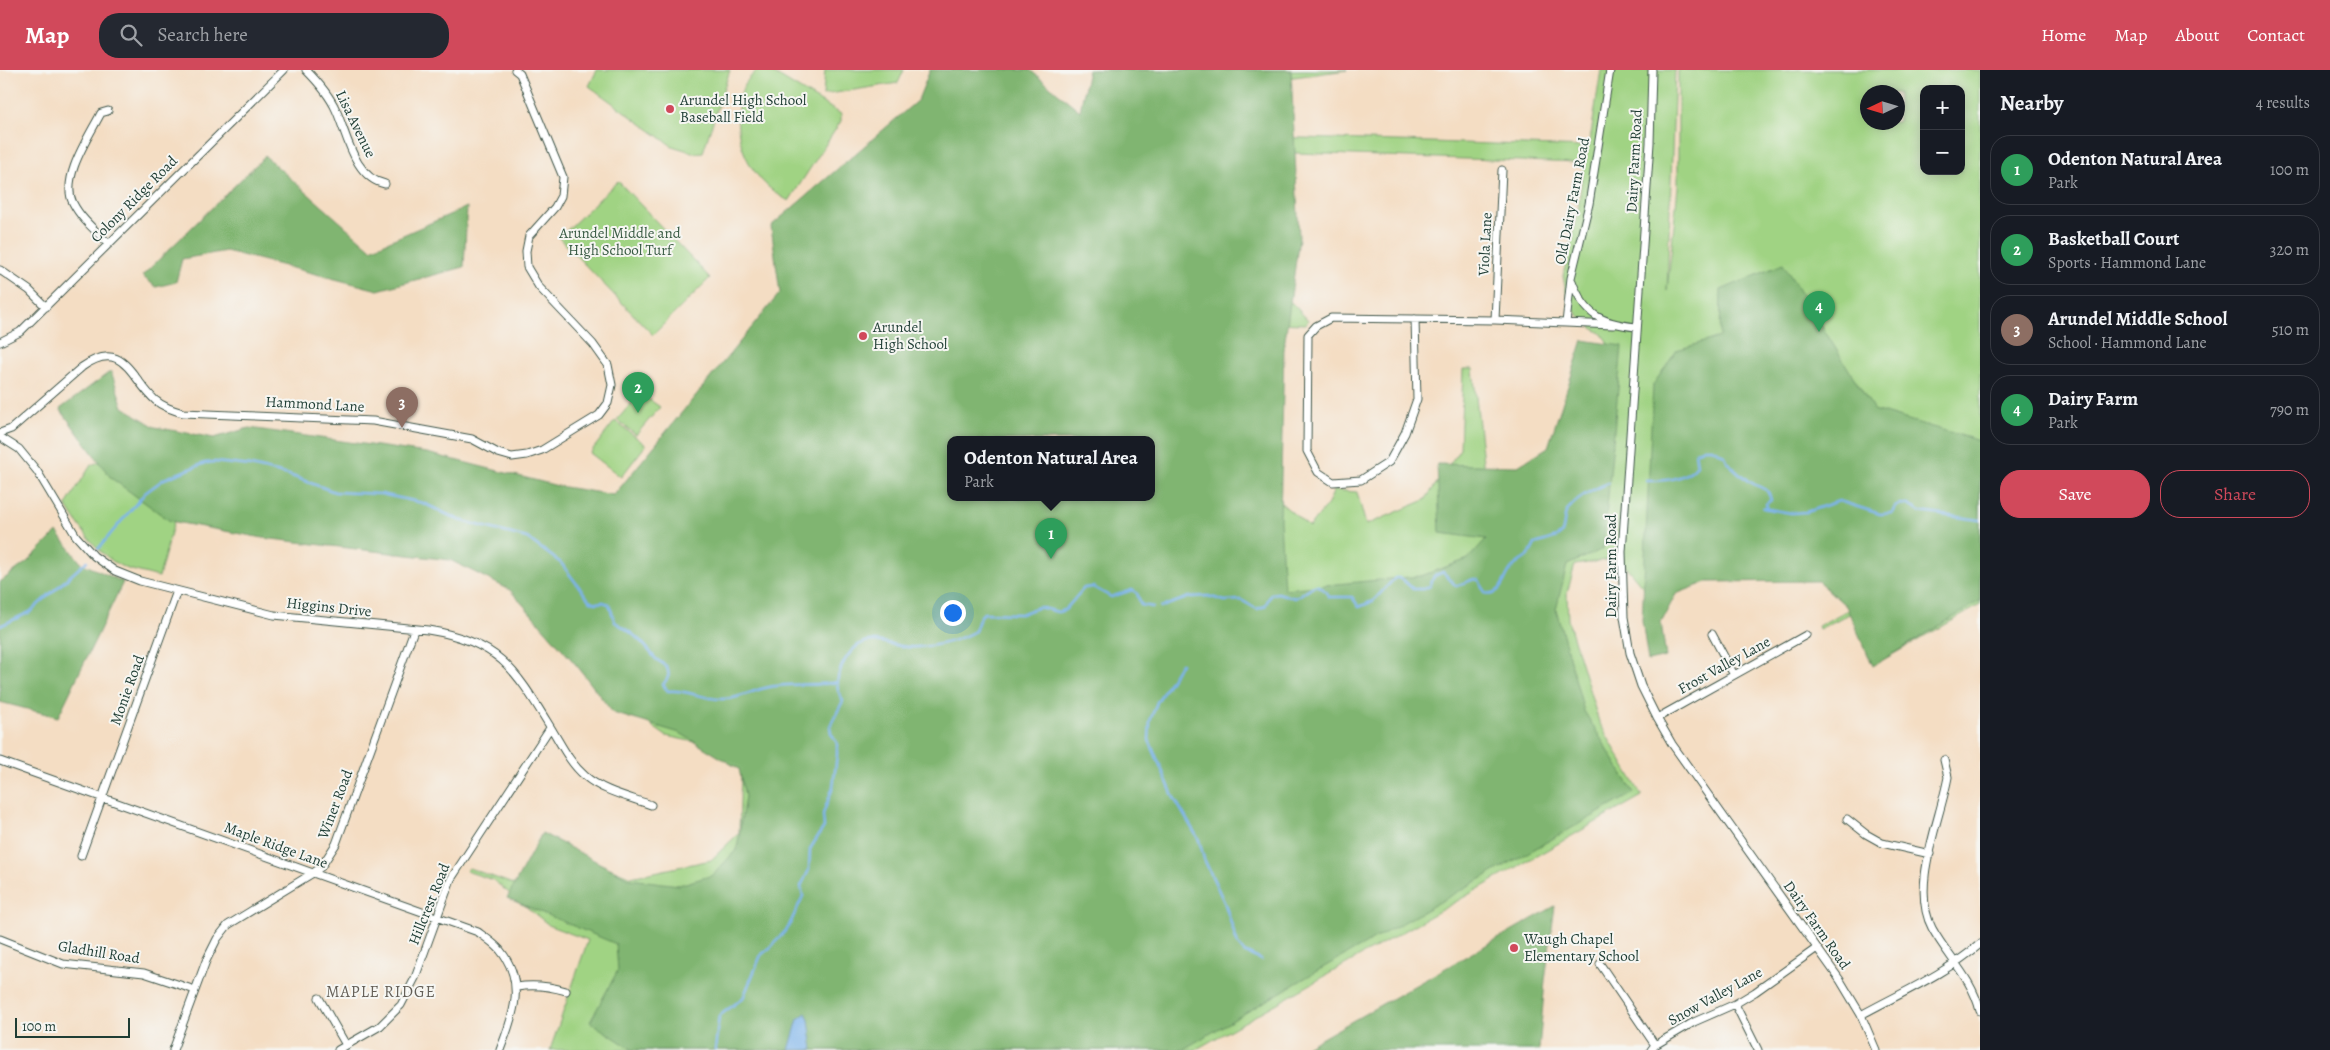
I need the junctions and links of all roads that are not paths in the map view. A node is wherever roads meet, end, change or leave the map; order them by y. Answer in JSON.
{"nodes":[{"id":1,"x":284,"y":70,"type":"edge"},
{"id":2,"x":306,"y":70,"type":"edge"},
{"id":3,"x":515,"y":70,"type":"edge"},
{"id":4,"x":1610,"y":70,"type":"edge"},
{"id":5,"x":1652,"y":70,"type":"edge"},
{"id":6,"x":108,"y":111,"type":"dead end"},
{"id":7,"x":1502,"y":170,"type":"dead end"},
{"id":8,"x":385,"y":184,"type":"dead end"},
{"id":9,"x":109,"y":244,"type":"junction"},
{"id":10,"x":0,"y":270,"type":"edge"},
{"id":11,"x":1571,"y":278,"type":"junction"},
{"id":12,"x":46,"y":306,"type":"junction"},
{"id":13,"x":1416,"y":319,"type":"junction"},
{"id":14,"x":1495,"y":320,"type":"junction"},
{"id":15,"x":1566,"y":323,"type":"junction"},
{"id":16,"x":1613,"y":324,"type":"junction"},
{"id":17,"x":1636,"y":327,"type":"junction"},
{"id":18,"x":0,"y":342,"type":"edge"},
{"id":19,"x":0,"y":433,"type":"edge"},
{"id":20,"x":0,"y":437,"type":"edge"},
{"id":21,"x":177,"y":591,"type":"junction"},
{"id":22,"x":414,"y":630,"type":"junction"},
{"id":23,"x":1712,"y":634,"type":"dead end"},
{"id":24,"x":1806,"y":635,"type":"dead end"},
{"id":25,"x":1734,"y":675,"type":"junction"},
{"id":26,"x":1657,"y":718,"type":"junction"},
{"id":27,"x":550,"y":728,"type":"junction"},
{"id":28,"x":1944,"y":760,"type":"dead end"},
{"id":29,"x":0,"y":761,"type":"edge"},
{"id":30,"x":102,"y":798,"type":"junction"},
{"id":31,"x":651,"y":805,"type":"dead end"},
{"id":32,"x":1847,"y":819,"type":"dead end"},
{"id":33,"x":1930,"y":854,"type":"junction"},
{"id":34,"x":81,"y":856,"type":"dead end"},
{"id":35,"x":313,"y":873,"type":"junction"},
{"id":36,"x":437,"y":917,"type":"junction"},
{"id":37,"x":0,"y":939,"type":"edge"},
{"id":38,"x":1980,"y":944,"type":"edge"},
{"id":39,"x":1817,"y":948,"type":"junction"},
{"id":40,"x":1956,"y":963,"type":"junction"},
{"id":41,"x":1600,"y":964,"type":"dead end"},
{"id":42,"x":517,"y":987,"type":"junction"},
{"id":43,"x":195,"y":990,"type":"junction"},
{"id":44,"x":566,"y":991,"type":"dead end"},
{"id":45,"x":319,"y":998,"type":"dead end"},
{"id":46,"x":1735,"y":1004,"type":"junction"},
{"id":47,"x":1980,"y":1011,"type":"edge"},
{"id":48,"x":1860,"y":1015,"type":"junction"},
{"id":49,"x":346,"y":1045,"type":"junction"},
{"id":50,"x":1653,"y":1047,"type":"edge"},
{"id":51,"x":173,"y":1050,"type":"edge"},
{"id":52,"x":338,"y":1050,"type":"edge"},
{"id":53,"x":500,"y":1050,"type":"edge"},
{"id":54,"x":1758,"y":1050,"type":"edge"},
{"id":55,"x":1876,"y":1050,"type":"edge"}],
"edges":[{"from":1,"to":9,"type":"street","name":"Colony Ridge Road"},
{"from":2,"to":8,"type":"street","name":"Lisa Avenue"},
{"from":3,"to":19,"type":"street","name":"Hammond Lane"},
{"from":4,"to":11,"type":"street","name":"Old Dairy Farm Road"},
{"from":5,"to":17,"type":"street","name":"Dairy Farm Road"},
{"from":6,"to":9,"type":"street"},
{"from":7,"to":14,"type":"street","name":"Viola Lane"},
{"from":9,"to":12,"type":"street","name":"Colony Ridge Road"},
{"from":10,"to":12,"type":"street"},
{"from":11,"to":15,"type":"street"},
{"from":11,"to":16,"type":"street","name":"Old Dairy Farm Road"},
{"from":12,"to":18,"type":"street","name":"Colony Ridge Road"},
{"from":13,"to":13,"type":"street"},
{"from":13,"to":14,"type":"street"},
{"from":14,"to":15,"type":"street"},
{"from":15,"to":16,"type":"street"},
{"from":16,"to":17,"type":"street","name":"Old Dairy Farm Road"},
{"from":17,"to":26,"type":"street","name":"Dairy Farm Road"},
{"from":20,"to":21,"type":"street","name":"Higgins Drive"},
{"from":21,"to":22,"type":"street","name":"Higgins Drive"},
{"from":21,"to":30,"type":"street","name":"Monie Road"},
{"from":22,"to":27,"type":"street","name":"Higgins Drive"},
{"from":22,"to":35,"type":"street","name":"Winer Road"},
{"from":23,"to":25,"type":"street"},
{"from":24,"to":25,"type":"street","name":"Frost Valley Lane"},
{"from":25,"to":26,"type":"street","name":"Frost Valley Lane"},
{"from":26,"to":39,"type":"street","name":"Dairy Farm Road"},
{"from":27,"to":31,"type":"street","name":"Higgins Drive"},
{"from":27,"to":36,"type":"street","name":"Hillcrest Road"},
{"from":28,"to":33,"type":"street"},
{"from":29,"to":30,"type":"street","name":"Maple Ridge Lane"},
{"from":30,"to":34,"type":"street","name":"Monie Road"},
{"from":30,"to":35,"type":"street","name":"Maple Ridge Lane"},
{"from":32,"to":33,"type":"street"},
{"from":33,"to":40,"type":"street"},
{"from":35,"to":36,"type":"street","name":"Maple Ridge Lane"},
{"from":35,"to":43,"type":"street","name":"Winer Road"},
{"from":36,"to":42,"type":"street","name":"Maple Ridge Lane"},
{"from":36,"to":49,"type":"street","name":"Hillcrest Road"},
{"from":37,"to":43,"type":"street","name":"Gladhill Road"},
{"from":38,"to":40,"type":"street"},
{"from":39,"to":46,"type":"street","name":"Snow Valley Lane"},
{"from":39,"to":48,"type":"street","name":"Dairy Farm Road"},
{"from":40,"to":47,"type":"street"},
{"from":40,"to":48,"type":"street"},
{"from":41,"to":50,"type":"street"},
{"from":42,"to":44,"type":"street"},
{"from":42,"to":53,"type":"street"},
{"from":43,"to":51,"type":"street","name":"Winer Road"},
{"from":45,"to":49,"type":"street"},
{"from":46,"to":50,"type":"street","name":"Snow Valley Lane"},
{"from":46,"to":54,"type":"street"},
{"from":48,"to":55,"type":"street","name":"Dairy Farm Road"},
{"from":49,"to":52,"type":"street","name":"Hillcrest Road"}]}
